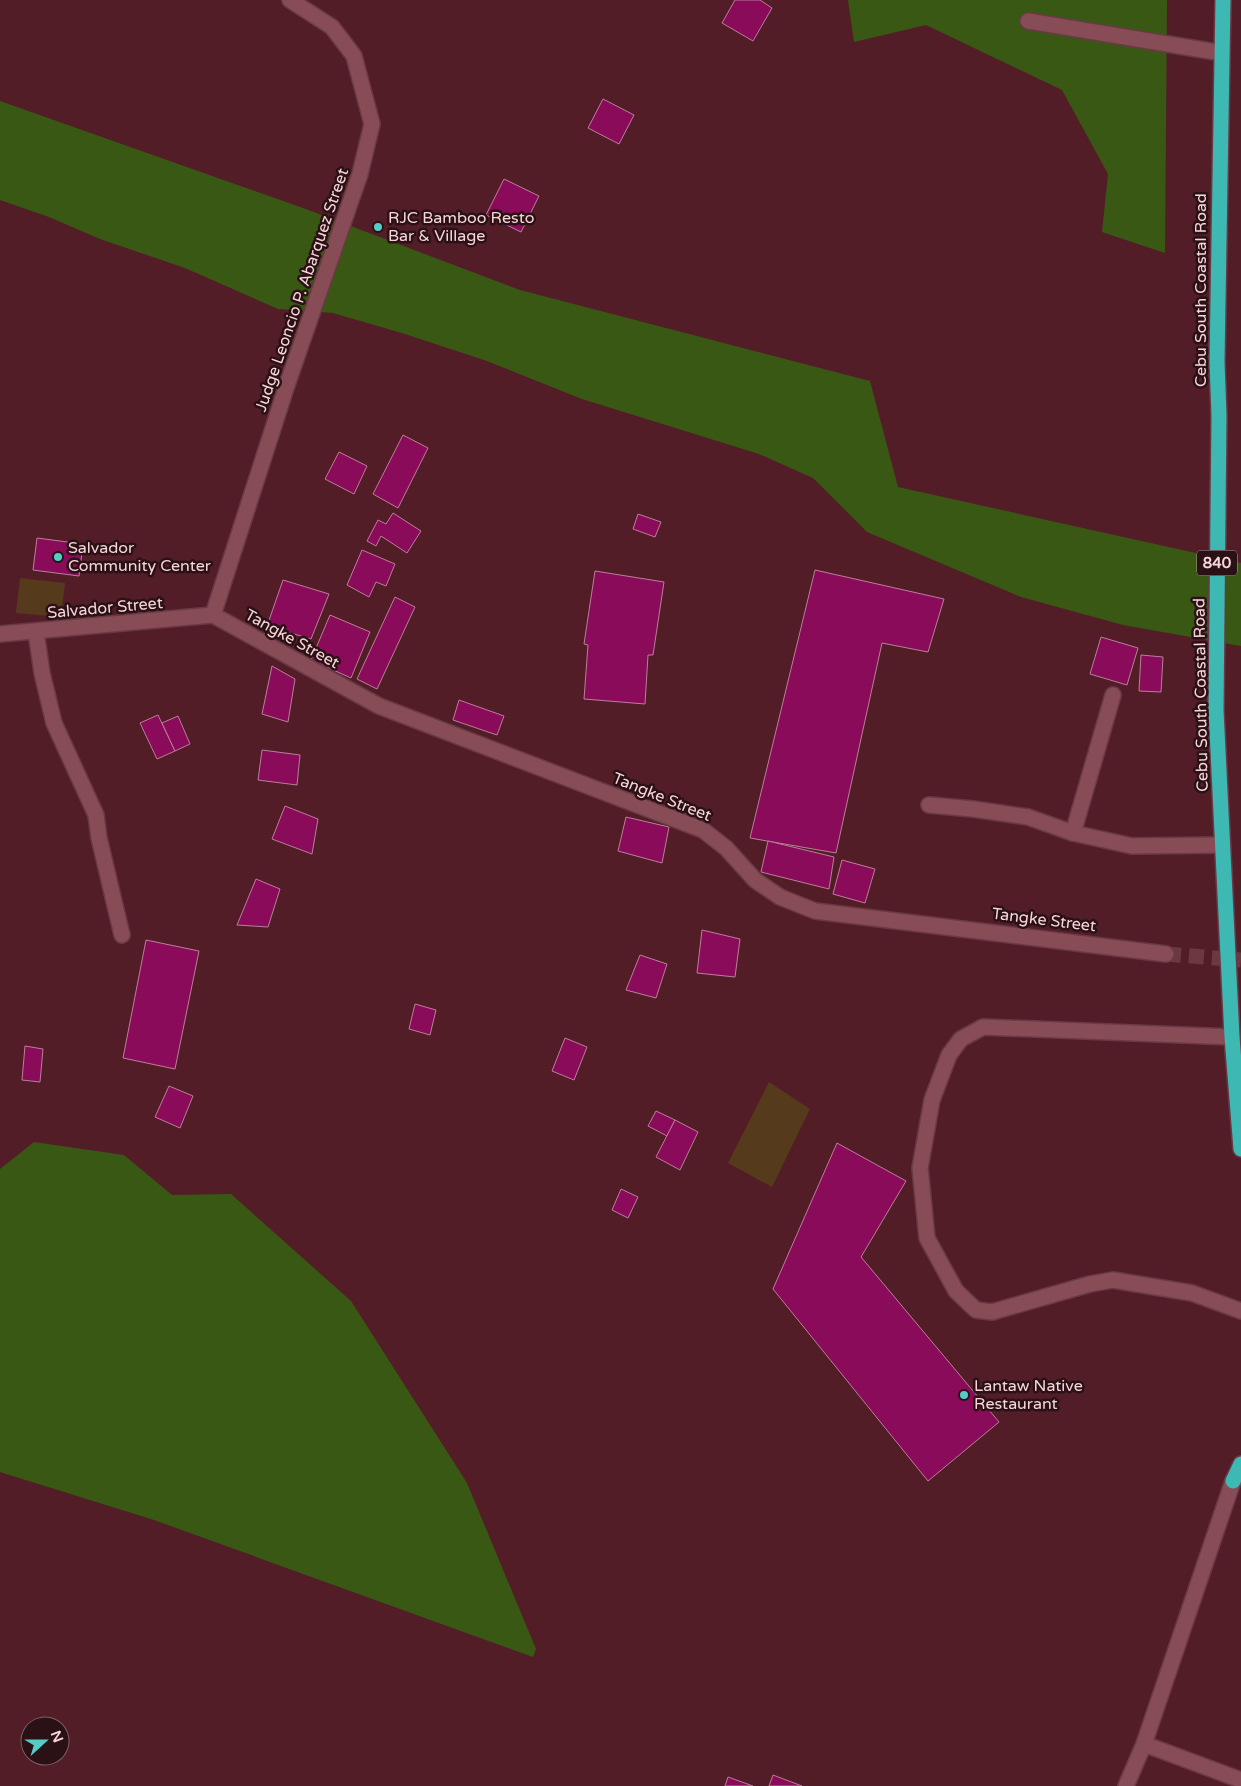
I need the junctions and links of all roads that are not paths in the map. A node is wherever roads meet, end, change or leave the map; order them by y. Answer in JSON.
{"nodes":[{"id":1,"x":290,"y":0,"type":"edge"},
{"id":2,"x":1223,"y":0,"type":"edge"},
{"id":3,"x":1028,"y":21,"type":"dead end"},
{"id":4,"x":1222,"y":53,"type":"junction"},
{"id":5,"x":213,"y":615,"type":"junction"},
{"id":6,"x":36,"y":632,"type":"junction"},
{"id":7,"x":0,"y":634,"type":"edge"},
{"id":8,"x":1113,"y":695,"type":"dead end"},
{"id":9,"x":929,"y":805,"type":"dead end"},
{"id":10,"x":1073,"y":833,"type":"junction"},
{"id":11,"x":1222,"y":845,"type":"junction"},
{"id":12,"x":122,"y":935,"type":"dead end"},
{"id":13,"x":1166,"y":954,"type":"tunnel mouth"},
{"id":14,"x":1232,"y":1036,"type":"junction"},
{"id":15,"x":1241,"y":1149,"type":"edge"},
{"id":16,"x":1241,"y":1311,"type":"edge"},
{"id":17,"x":1241,"y":1464,"type":"edge"},
{"id":18,"x":1237,"y":1478,"type":"edge"},
{"id":19,"x":1144,"y":1744,"type":"junction"},
{"id":20,"x":1241,"y":1780,"type":"edge"},
{"id":21,"x":1126,"y":1786,"type":"edge"}],
"edges":[{"from":1,"to":5,"type":"street","name":"Judge Leoncio P. Abarquez Street"},
{"from":2,"to":4,"type":"highway","name":"Cebu South Coastal Road","number":"840"},
{"from":3,"to":4,"type":"street"},
{"from":4,"to":11,"type":"highway","name":"Cebu South Coastal Road","number":"840"},
{"from":5,"to":6,"type":"street","name":"Salvador Street"},
{"from":5,"to":13,"type":"street","name":"Tangke Street"},
{"from":6,"to":7,"type":"street","name":"Salvador Street"},
{"from":6,"to":12,"type":"street"},
{"from":8,"to":10,"type":"street"},
{"from":9,"to":10,"type":"street"},
{"from":10,"to":11,"type":"street"},
{"from":11,"to":14,"type":"highway","name":"Cebu South Coastal Road","number":"840"},
{"from":14,"to":15,"type":"highway","name":"Cebu South Coastal Road","number":"840"},
{"from":14,"to":16,"type":"street"},
{"from":17,"to":18,"type":"highway"},
{"from":18,"to":19,"type":"street"},
{"from":19,"to":20,"type":"street"},
{"from":19,"to":21,"type":"street"}]}
